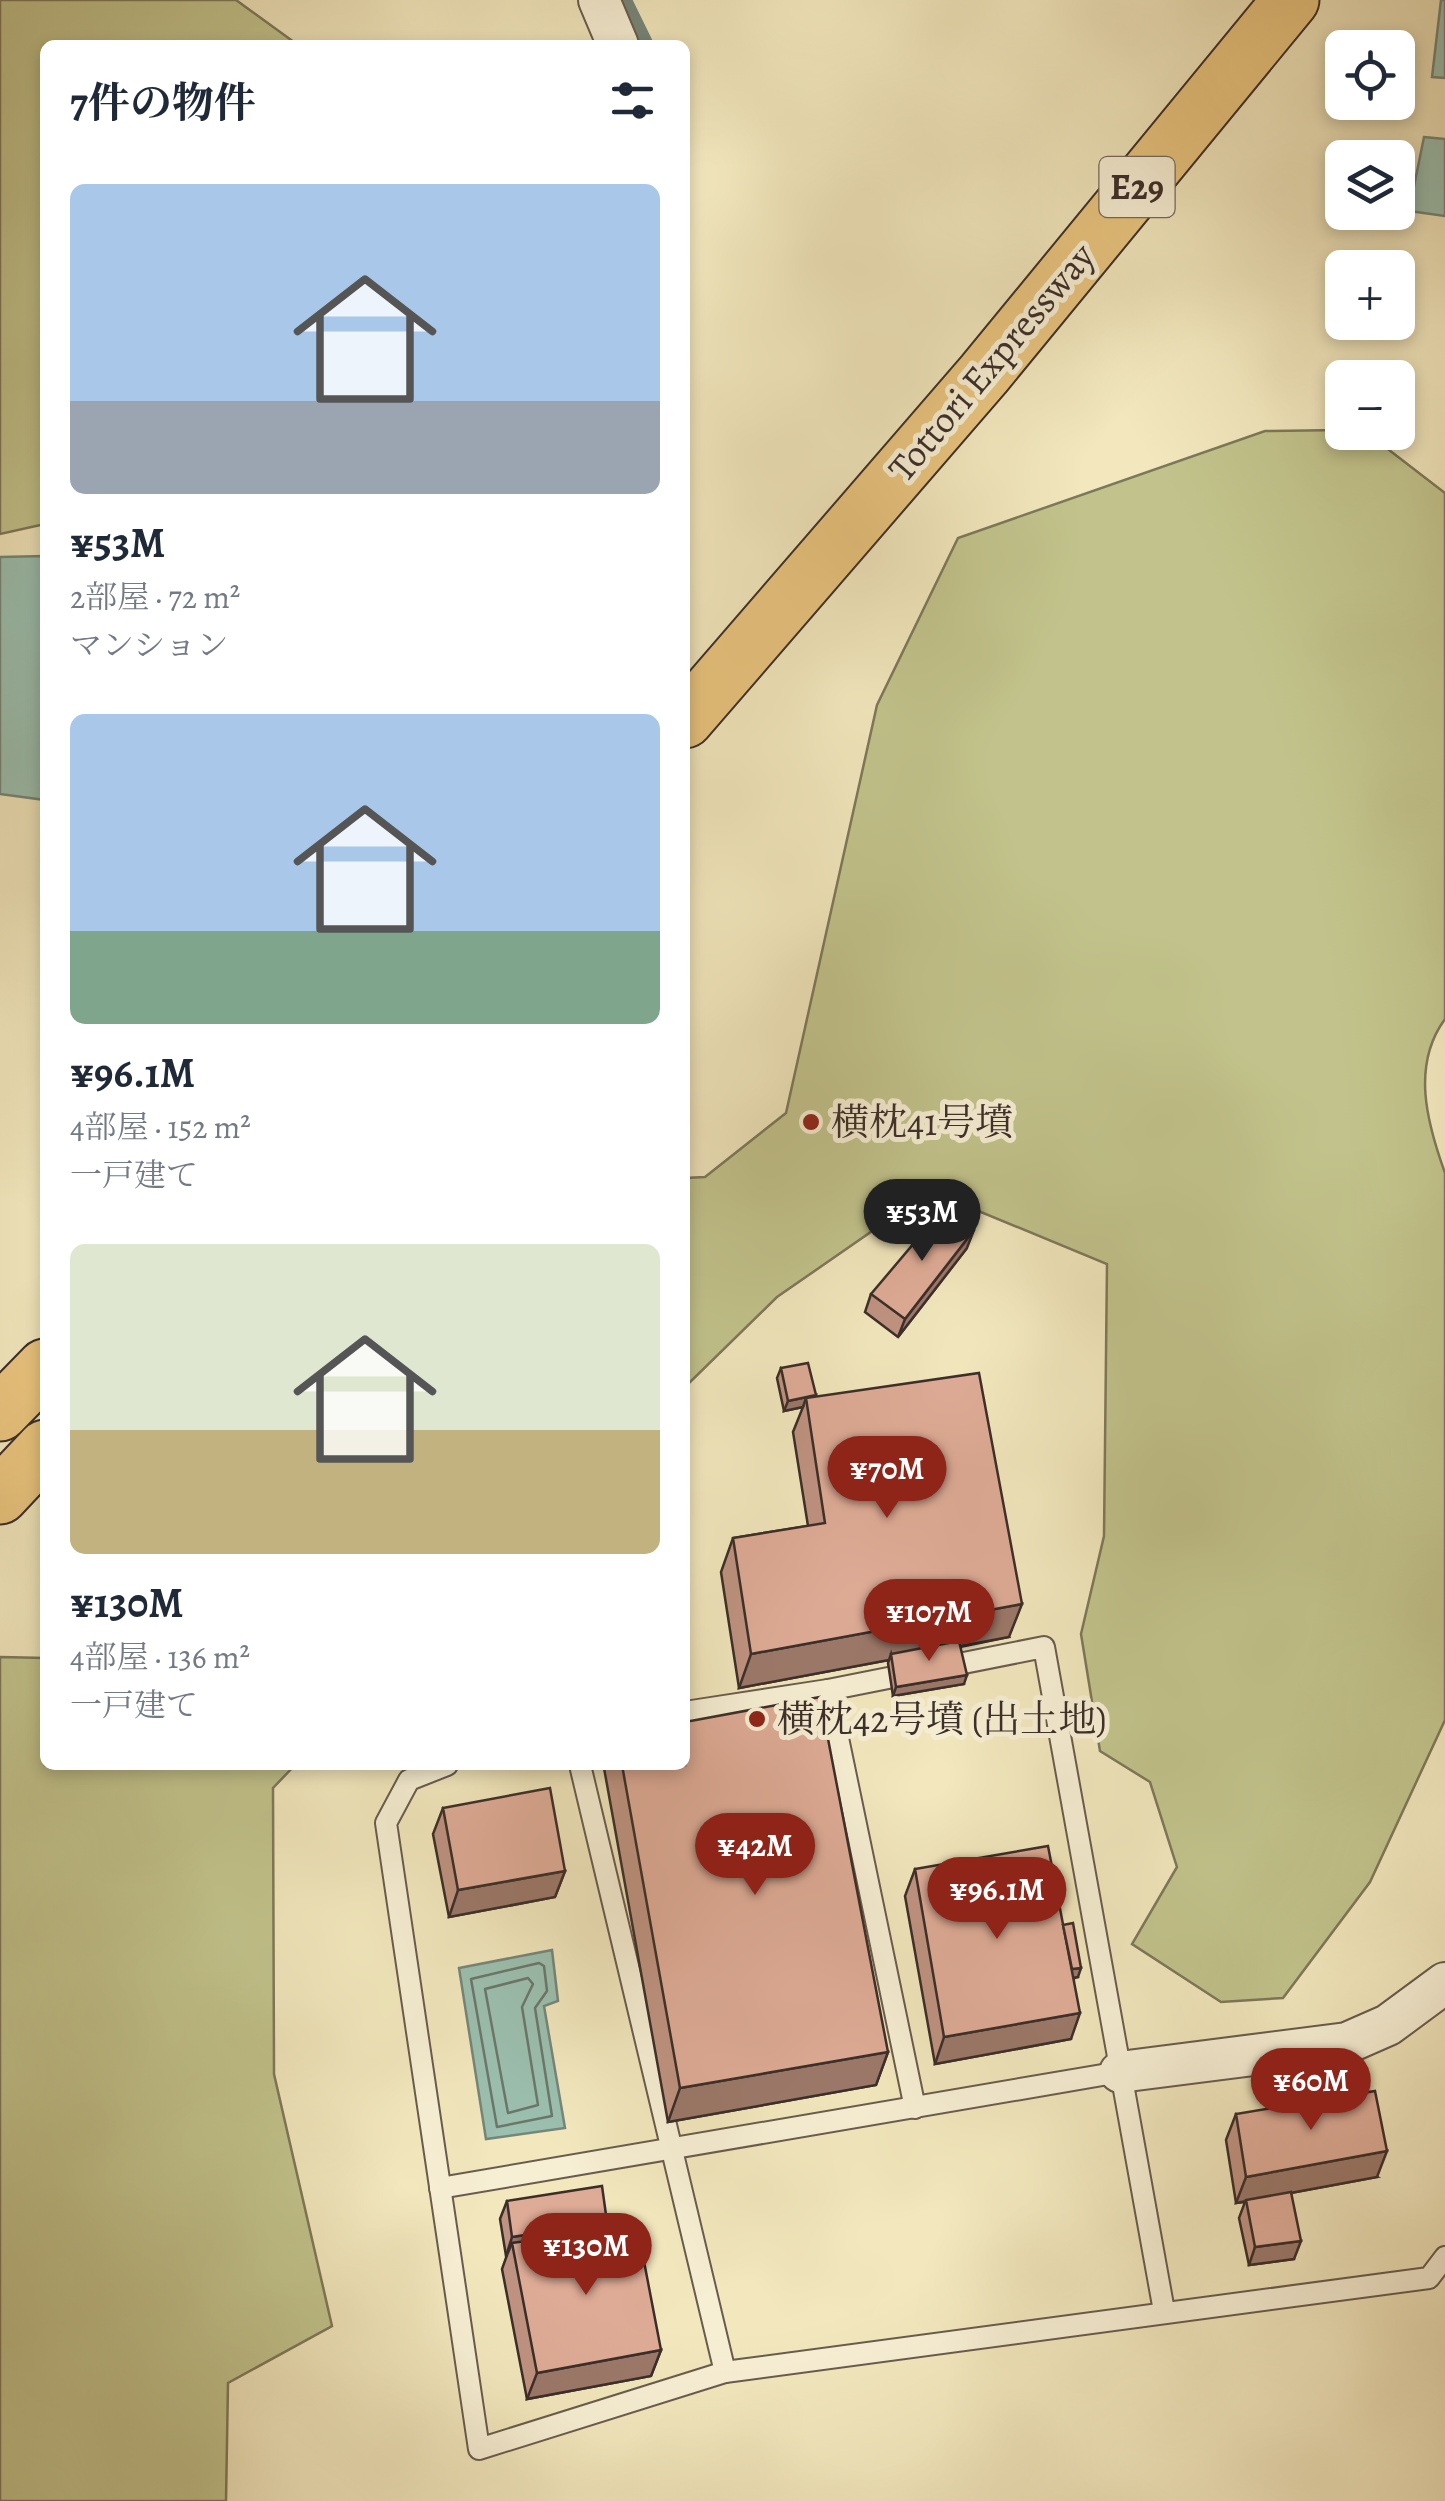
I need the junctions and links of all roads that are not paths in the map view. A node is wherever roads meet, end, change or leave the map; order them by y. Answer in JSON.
{"nodes":[{"id":1,"x":598,"y":0,"type":"edge"},
{"id":2,"x":1247,"y":0,"type":"edge"},
{"id":3,"x":1291,"y":0,"type":"edge"},
{"id":4,"x":616,"y":40,"type":"edge"},
{"id":5,"x":971,"y":363,"type":"junction"},
{"id":6,"x":690,"y":664,"type":"edge"},
{"id":7,"x":690,"y":714,"type":"edge"},
{"id":8,"x":40,"y":1372,"type":"edge"},
{"id":9,"x":0,"y":1413,"type":"edge"},
{"id":10,"x":40,"y":1453,"type":"edge"},
{"id":11,"x":0,"y":1496,"type":"edge"},
{"id":12,"x":828,"y":1690,"type":"junction"},
{"id":13,"x":690,"y":1711,"type":"edge"},
{"id":14,"x":434,"y":1770,"type":"edge"},
{"id":15,"x":581,"y":1770,"type":"edge"},
{"id":16,"x":1445,"y":1983,"type":"edge"},
{"id":17,"x":1120,"y":2072,"type":"junction"},
{"id":18,"x":916,"y":2108,"type":"junction"},
{"id":19,"x":672,"y":2149,"type":"junction"},
{"id":20,"x":440,"y":2188,"type":"junction"},
{"id":21,"x":1445,"y":2258,"type":"edge"},
{"id":22,"x":1164,"y":2311,"type":"junction"},
{"id":23,"x":726,"y":2372,"type":"junction"}],
"edges":[{"from":1,"to":4,"type":"street"},
{"from":2,"to":5,"type":"highway","name":"Tottori Expressway","number":"E29"},
{"from":3,"to":5,"type":"highway","name":"Tottori Expressway","number":"E29"},
{"from":5,"to":6,"type":"highway","name":"Tottori Expressway","number":"E29"},
{"from":5,"to":7,"type":"highway","name":"Tottori Expressway","number":"E29"},
{"from":8,"to":9,"type":"highway"},
{"from":10,"to":11,"type":"highway"},
{"from":12,"to":13,"type":"lane"},
{"from":12,"to":17,"type":"lane"},
{"from":12,"to":18,"type":"lane"},
{"from":14,"to":20,"type":"lane"},
{"from":15,"to":19,"type":"lane"},
{"from":16,"to":17,"type":"street"},
{"from":17,"to":18,"type":"lane"},
{"from":17,"to":22,"type":"lane"},
{"from":18,"to":19,"type":"lane"},
{"from":19,"to":20,"type":"lane"},
{"from":19,"to":23,"type":"lane"},
{"from":20,"to":23,"type":"lane"},
{"from":21,"to":22,"type":"lane"},
{"from":22,"to":23,"type":"lane"}]}
